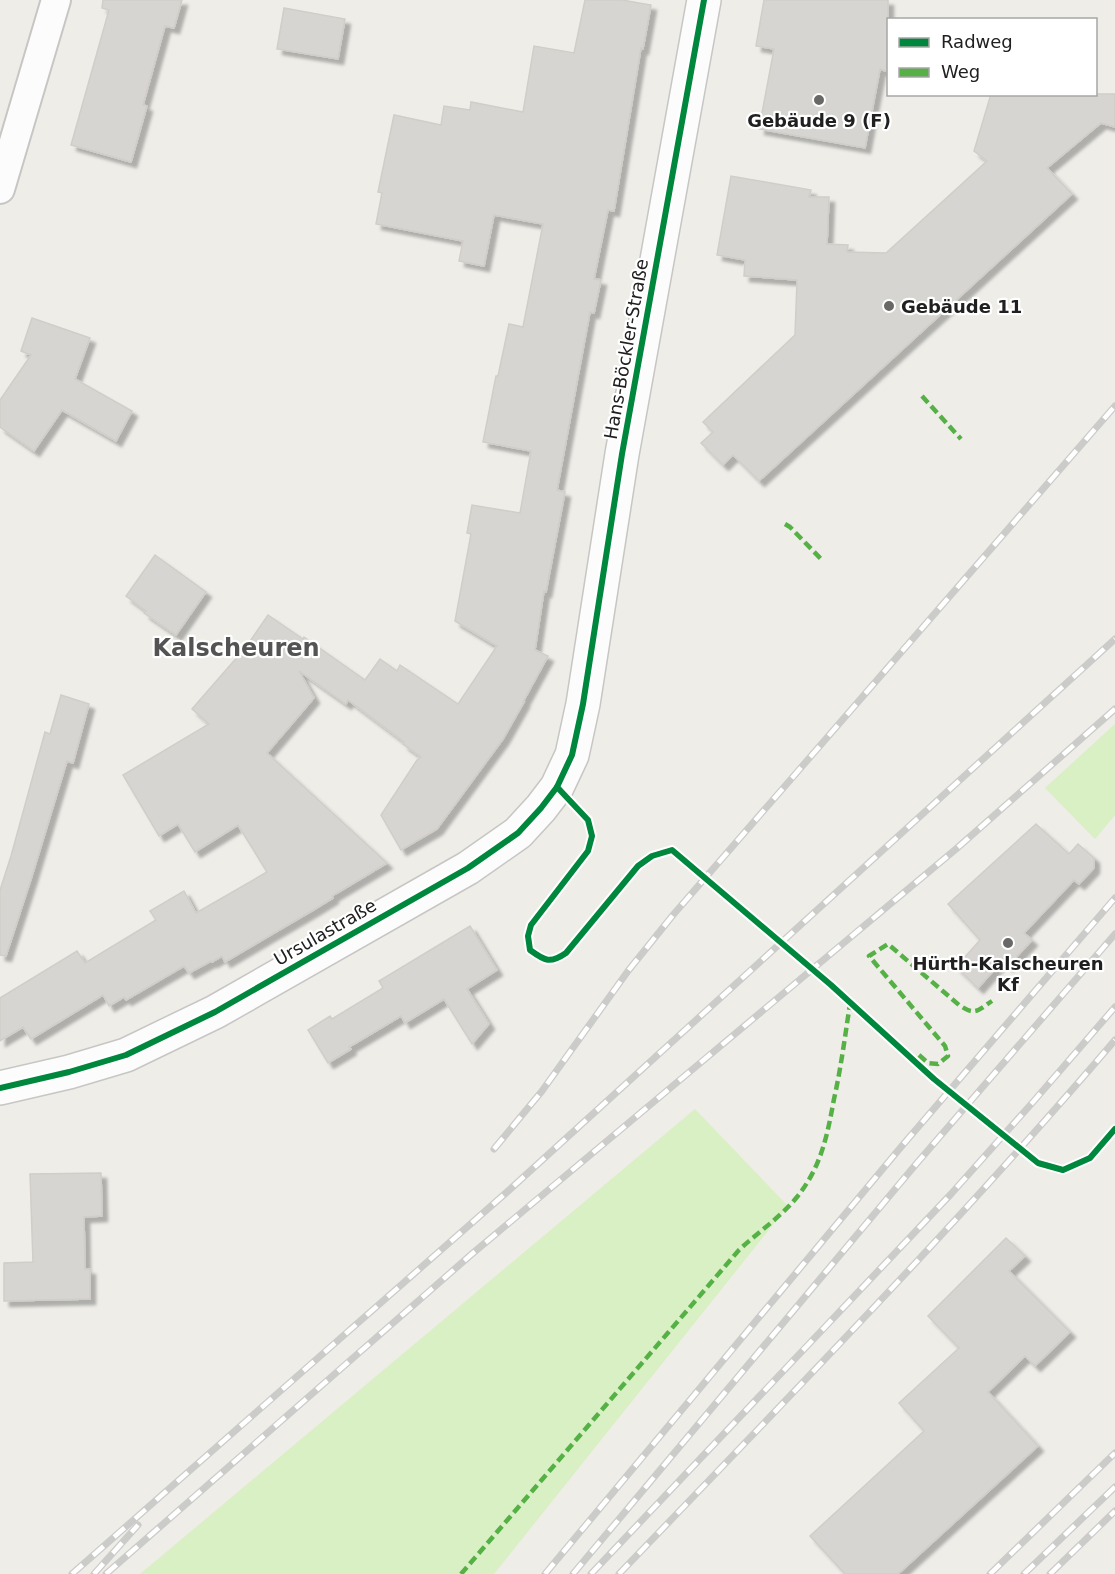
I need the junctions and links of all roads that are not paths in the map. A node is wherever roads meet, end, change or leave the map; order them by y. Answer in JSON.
{"nodes":[{"id":1,"x":56,"y":0,"type":"edge"},
{"id":2,"x":704,"y":0,"type":"edge"},
{"id":3,"x":0,"y":189,"type":"edge"},
{"id":4,"x":584,"y":705,"type":"joint"},
{"id":5,"x":0,"y":1088,"type":"edge"}],
"edges":[{"from":1,"to":3,"type":"street"},
{"from":2,"to":4,"type":"street","name":"Hans-Böckler-Straße"},
{"from":4,"to":5,"type":"street","name":"Ursulastraße"}]}
